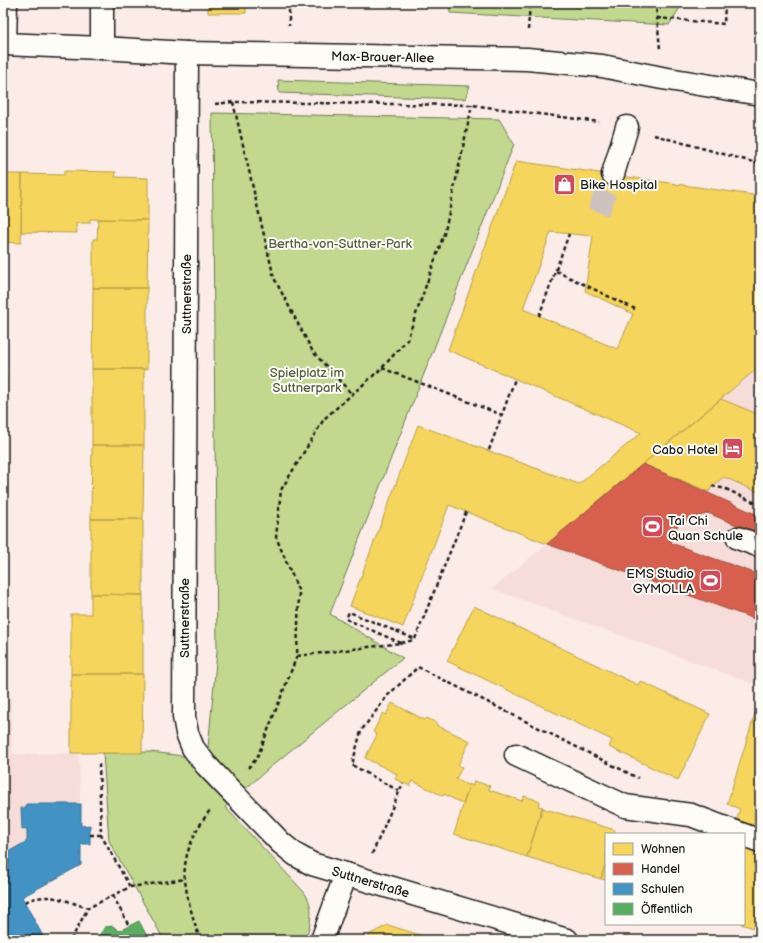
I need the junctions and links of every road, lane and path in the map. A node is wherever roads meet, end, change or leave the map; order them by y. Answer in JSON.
{"nodes":[{"id":1,"x":6,"y":3,"type":"edge"},
{"id":2,"x":102,"y":3,"type":"edge"},
{"id":3,"x":654,"y":3,"type":"edge"},
{"id":4,"x":725,"y":3,"type":"edge"},
{"id":5,"x":657,"y":18,"type":"junction"},
{"id":6,"x":4,"y":44,"type":"edge"},
{"id":7,"x":102,"y":48,"type":"junction"},
{"id":8,"x":187,"y":53,"type":"junction"},
{"id":9,"x":662,"y":78,"type":"junction"},
{"id":10,"x":760,"y":94,"type":"edge"},
{"id":11,"x":233,"y":102,"type":"junction"},
{"id":12,"x":472,"y":105,"type":"junction"},
{"id":13,"x":187,"y":108,"type":"junction"},
{"id":14,"x":627,"y":127,"type":"junction"},
{"id":15,"x":760,"y":164,"type":"edge"},
{"id":16,"x":613,"y":174,"type":"tunnel mouth"},
{"id":17,"x":569,"y":234,"type":"dead end"},
{"id":18,"x":556,"y":271,"type":"junction"},
{"id":19,"x":635,"y":309,"type":"dead end"},
{"id":20,"x":539,"y":316,"type":"dead end"},
{"id":21,"x":382,"y":368,"type":"junction"},
{"id":22,"x":515,"y":379,"type":"dead end"},
{"id":23,"x":352,"y":394,"type":"junction"},
{"id":24,"x":502,"y":415,"type":"junction"},
{"id":25,"x":489,"y":450,"type":"dead end"},
{"id":26,"x":712,"y":486,"type":"dead end"},
{"id":27,"x":760,"y":505,"type":"edge"},
{"id":28,"x":466,"y":512,"type":"dead end"},
{"id":29,"x":738,"y":538,"type":"dead end"},
{"id":30,"x":760,"y":546,"type":"edge"},
{"id":31,"x":415,"y":639,"type":"junction"},
{"id":32,"x":401,"y":644,"type":"junction"},
{"id":33,"x":297,"y":656,"type":"junction"},
{"id":34,"x":516,"y":755,"type":"dead end"},
{"id":35,"x":99,"y":764,"type":"dead end"},
{"id":36,"x":645,"y":781,"type":"dead end"},
{"id":37,"x":403,"y":783,"type":"dead end"},
{"id":38,"x":229,"y":790,"type":"junction"},
{"id":39,"x":399,"y":791,"type":"junction"},
{"id":40,"x":740,"y":833,"type":"edge"},
{"id":41,"x":90,"y":835,"type":"dead end"},
{"id":42,"x":101,"y":835,"type":"junction"},
{"id":43,"x":745,"y":835,"type":"edge"},
{"id":44,"x":760,"y":841,"type":"edge"},
{"id":45,"x":354,"y":877,"type":"junction"},
{"id":46,"x":185,"y":879,"type":"junction"},
{"id":47,"x":130,"y":887,"type":"junction"},
{"id":48,"x":113,"y":896,"type":"junction"},
{"id":49,"x":25,"y":902,"type":"dead end"},
{"id":50,"x":88,"y":908,"type":"junction"},
{"id":51,"x":129,"y":926,"type":"dead end"},
{"id":52,"x":71,"y":940,"type":"edge"},
{"id":53,"x":200,"y":940,"type":"edge"},
{"id":54,"x":322,"y":940,"type":"edge"},
{"id":55,"x":567,"y":940,"type":"edge"}],
"edges":[{"from":1,"to":6,"type":"street"},
{"from":2,"to":7,"type":"street"},
{"from":3,"to":5,"type":"path"},
{"from":4,"to":5,"type":"path"},
{"from":5,"to":9,"type":"path"},
{"from":6,"to":7,"type":"street","name":"Max-Brauer-Allee"},
{"from":7,"to":8,"type":"street","name":"Max-Brauer-Allee"},
{"from":8,"to":9,"type":"street","name":"Max-Brauer-Allee"},
{"from":8,"to":13,"type":"street","name":"Suttnerstraße"},
{"from":9,"to":10,"type":"street","name":"Max-Brauer-Allee"},
{"from":11,"to":12,"type":"path"},
{"from":11,"to":13,"type":"path"},
{"from":11,"to":23,"type":"path"},
{"from":12,"to":14,"type":"path"},
{"from":12,"to":21,"type":"path"},
{"from":13,"to":38,"type":"street","name":"Suttnerstraße"},
{"from":14,"to":15,"type":"path"},
{"from":14,"to":16,"type":"street"},
{"from":17,"to":18,"type":"path"},
{"from":18,"to":19,"type":"path"},
{"from":18,"to":20,"type":"path"},
{"from":21,"to":23,"type":"path"},
{"from":21,"to":24,"type":"path"},
{"from":22,"to":24,"type":"path"},
{"from":23,"to":33,"type":"path"},
{"from":24,"to":25,"type":"path"},
{"from":26,"to":27,"type":"path"},
{"from":28,"to":31,"type":"path"},
{"from":29,"to":30,"type":"street"},
{"from":31,"to":32,"type":"path"},
{"from":31,"to":32,"type":"path"},
{"from":32,"to":33,"type":"path"},
{"from":33,"to":38,"type":"path"},
{"from":34,"to":40,"type":"street"},
{"from":35,"to":42,"type":"path"},
{"from":36,"to":39,"type":"path"},
{"from":37,"to":39,"type":"path"},
{"from":38,"to":45,"type":"street","name":"Suttnerstraße"},
{"from":38,"to":46,"type":"path"},
{"from":39,"to":45,"type":"path"},
{"from":41,"to":42,"type":"path"},
{"from":42,"to":47,"type":"path"},
{"from":43,"to":44,"type":"street"},
{"from":45,"to":54,"type":"street"},
{"from":45,"to":55,"type":"street","name":"Suttnerstraße"},
{"from":46,"to":47,"type":"path"},
{"from":46,"to":53,"type":"path"},
{"from":47,"to":48,"type":"path"},
{"from":48,"to":50,"type":"path"},
{"from":48,"to":51,"type":"path"},
{"from":49,"to":50,"type":"path"},
{"from":50,"to":52,"type":"path"}]}
